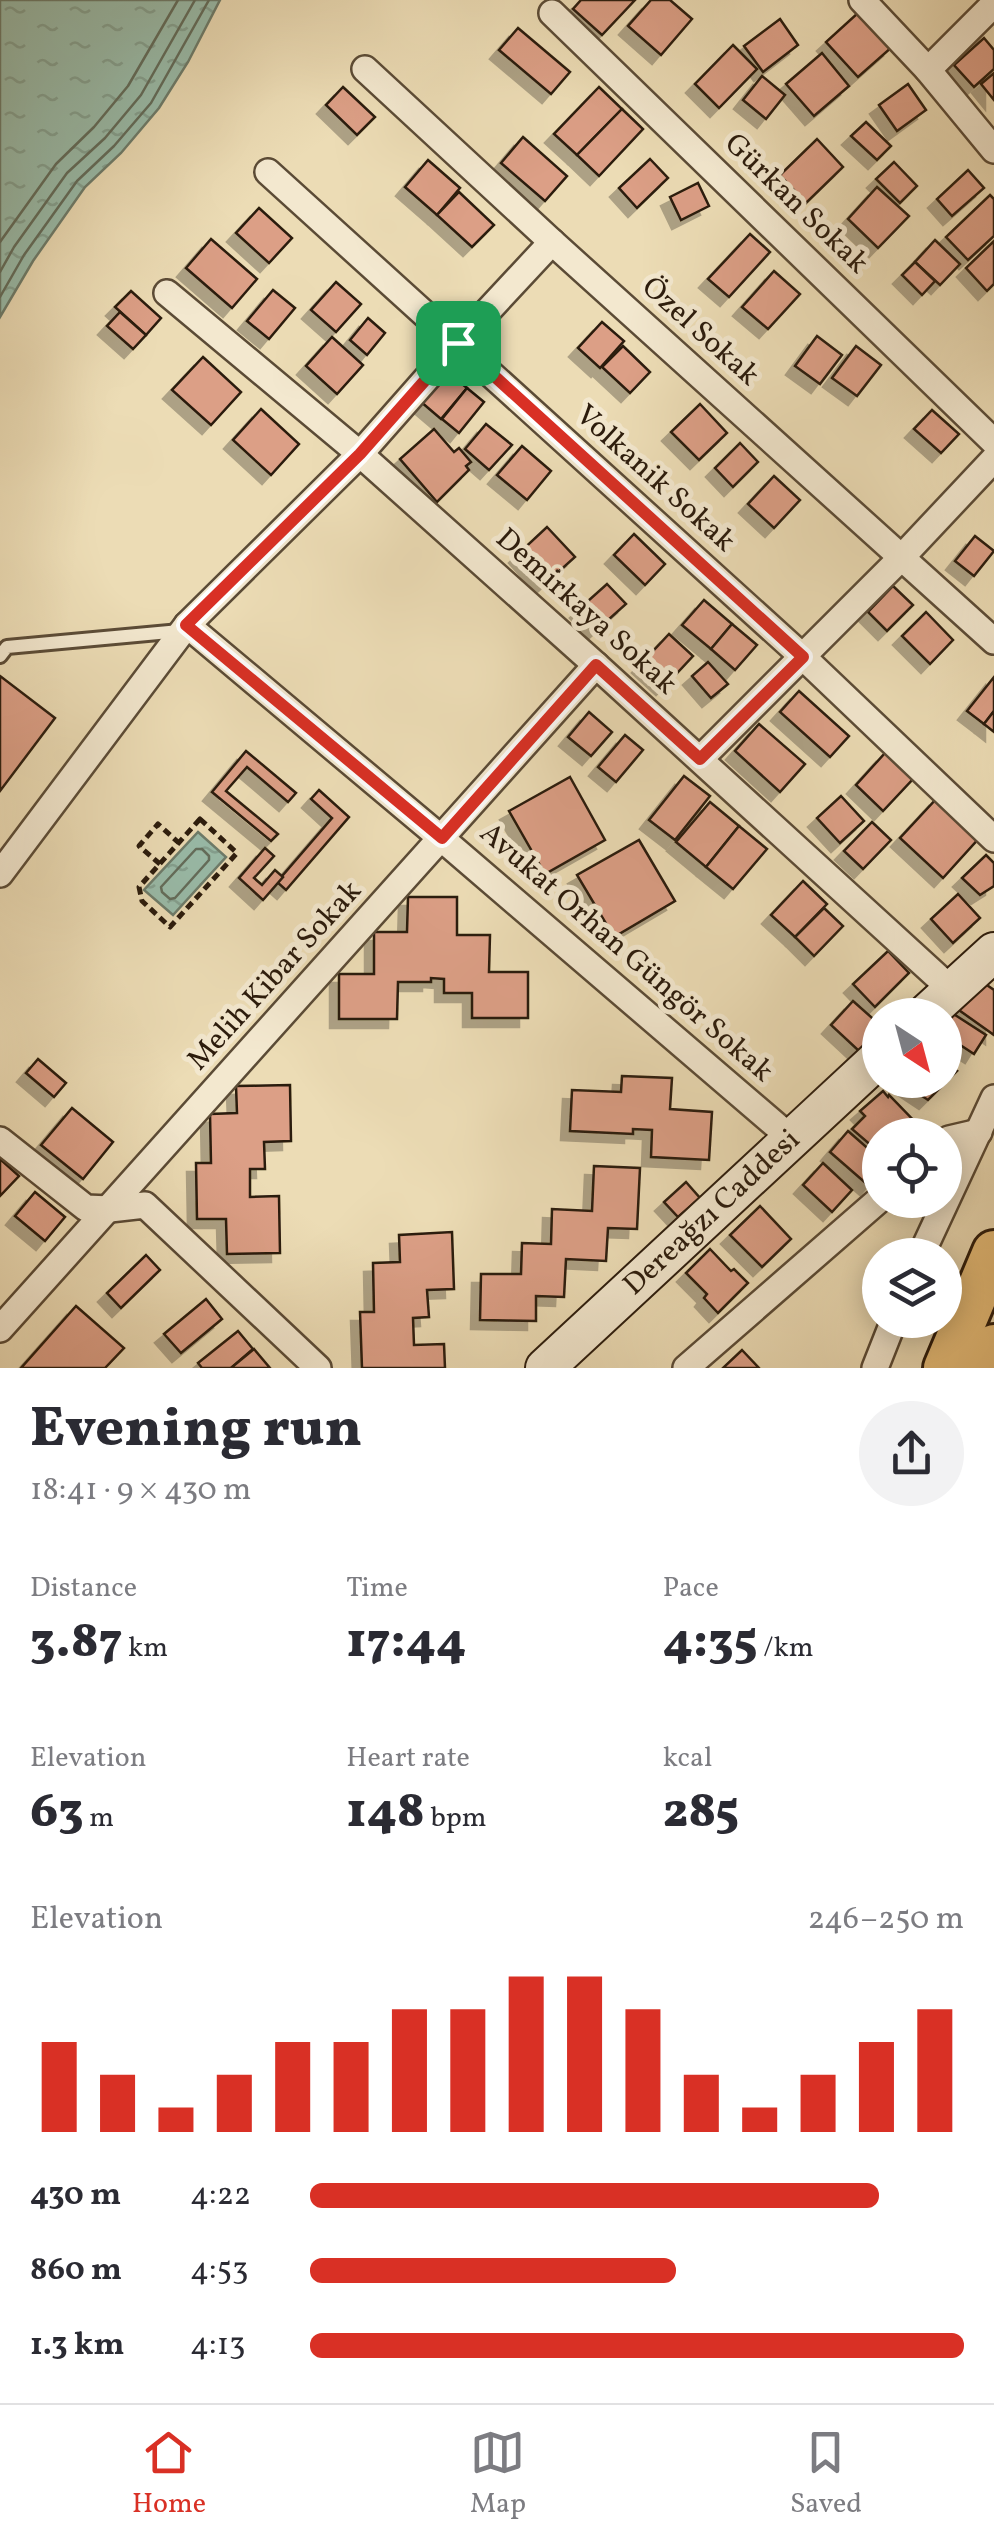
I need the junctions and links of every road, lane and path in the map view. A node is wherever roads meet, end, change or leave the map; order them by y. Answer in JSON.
{"nodes":[{"id":1,"x":862,"y":0,"type":"edge"},
{"id":2,"x":994,"y":4,"type":"edge"},
{"id":3,"x":552,"y":13,"type":"dead end"},
{"id":4,"x":366,"y":69,"type":"dead end"},
{"id":5,"x":928,"y":70,"type":"junction"},
{"id":6,"x":994,"y":150,"type":"edge"},
{"id":7,"x":268,"y":172,"type":"dead end"},
{"id":8,"x":552,"y":242,"type":"junction"},
{"id":9,"x":167,"y":293,"type":"dead end"},
{"id":10,"x":458,"y":343,"type":"junction"},
{"id":11,"x":994,"y":442,"type":"edge"},
{"id":12,"x":360,"y":454,"type":"junction"},
{"id":13,"x":994,"y":458,"type":"edge"},
{"id":14,"x":901,"y":558,"type":"junction"},
{"id":15,"x":184,"y":628,"type":"junction"},
{"id":16,"x":994,"y":641,"type":"edge"},
{"id":17,"x":0,"y":656,"type":"edge"},
{"id":18,"x":803,"y":657,"type":"junction"},
{"id":19,"x":596,"y":665,"type":"junction"},
{"id":20,"x":700,"y":759,"type":"junction"},
{"id":21,"x":442,"y":838,"type":"junction"},
{"id":22,"x":994,"y":840,"type":"edge"},
{"id":23,"x":179,"y":843,"type":"junction"},
{"id":24,"x":160,"y":864,"type":"junction"},
{"id":25,"x":0,"y":874,"type":"edge"},
{"id":26,"x":994,"y":952,"type":"edge"},
{"id":27,"x":935,"y":998,"type":"edge"},
{"id":28,"x":943,"y":998,"type":"edge"},
{"id":29,"x":862,"y":1074,"type":"edge"},
{"id":30,"x":994,"y":1098,"type":"edge"},
{"id":31,"x":979,"y":1132,"type":"junction"},
{"id":32,"x":962,"y":1136,"type":"edge"},
{"id":33,"x":792,"y":1138,"type":"junction"},
{"id":34,"x":0,"y":1140,"type":"edge"},
{"id":35,"x":110,"y":1209,"type":"junction"},
{"id":36,"x":862,"y":1215,"type":"edge"},
{"id":37,"x":929,"y":1238,"type":"edge"},
{"id":38,"x":994,"y":1252,"type":"edge"},
{"id":39,"x":0,"y":1329,"type":"edge"},
{"id":40,"x":886,"y":1338,"type":"edge"},
{"id":41,"x":994,"y":1346,"type":"edge"},
{"id":42,"x":318,"y":1368,"type":"edge"},
{"id":43,"x":545,"y":1368,"type":"edge"},
{"id":44,"x":686,"y":1368,"type":"edge"},
{"id":45,"x":874,"y":1368,"type":"edge"},
{"id":46,"x":945,"y":1368,"type":"edge"},
{"id":47,"x":985,"y":1368,"type":"edge"}],
"edges":[{"from":1,"to":5,"type":"street"},
{"from":2,"to":5,"type":"street"},
{"from":3,"to":11,"type":"street","name":"Gürkan Sokak"},
{"from":4,"to":8,"type":"street","name":"Özel Sokak"},
{"from":5,"to":6,"type":"street"},
{"from":7,"to":10,"type":"street","name":"Volkanik Sokak"},
{"from":8,"to":10,"type":"street"},
{"from":8,"to":14,"type":"street","name":"Özel Sokak"},
{"from":9,"to":12,"type":"street","name":"Demirkaya Sokak"},
{"from":10,"to":12,"type":"street"},
{"from":10,"to":18,"type":"street","name":"Volkanik Sokak"},
{"from":12,"to":15,"type":"street"},
{"from":12,"to":19,"type":"street","name":"Demirkaya Sokak"},
{"from":13,"to":14,"type":"street"},
{"from":14,"to":16,"type":"street","name":"Özel Sokak"},
{"from":14,"to":18,"type":"street"},
{"from":15,"to":17,"type":"lane"},
{"from":15,"to":21,"type":"street","name":"Avukat Orhan Güngör Sokak"},
{"from":15,"to":25,"type":"street"},
{"from":18,"to":20,"type":"street"},
{"from":18,"to":22,"type":"street","name":"Volkanik Sokak"},
{"from":19,"to":20,"type":"street","name":"Demirkaya Sokak"},
{"from":19,"to":21,"type":"street","name":"Melih Kibar Sokak"},
{"from":20,"to":27,"type":"street","name":"Demirkaya Sokak"},
{"from":21,"to":33,"type":"street","name":"Avukat Orhan Güngör Sokak"},
{"from":21,"to":35,"type":"street","name":"Melih Kibar Sokak"},
{"from":23,"to":24,"type":"path"},
{"from":23,"to":24,"type":"path"},
{"from":23,"to":24,"type":"path"},
{"from":26,"to":28,"type":"street"},
{"from":29,"to":33,"type":"street","name":"Dereağzı Caddesi"},
{"from":30,"to":31,"type":"street"},
{"from":31,"to":32,"type":"street"},
{"from":31,"to":37,"type":"street"},
{"from":33,"to":43,"type":"street","name":"Dereağzı Caddesi"},
{"from":34,"to":35,"type":"street"},
{"from":35,"to":39,"type":"street","name":"Melih Kibar Sokak"},
{"from":35,"to":42,"type":"street"},
{"from":36,"to":44,"type":"street"},
{"from":38,"to":46,"type":"main road"},
{"from":40,"to":45,"type":"street"},
{"from":41,"to":47,"type":"main road"}]}
